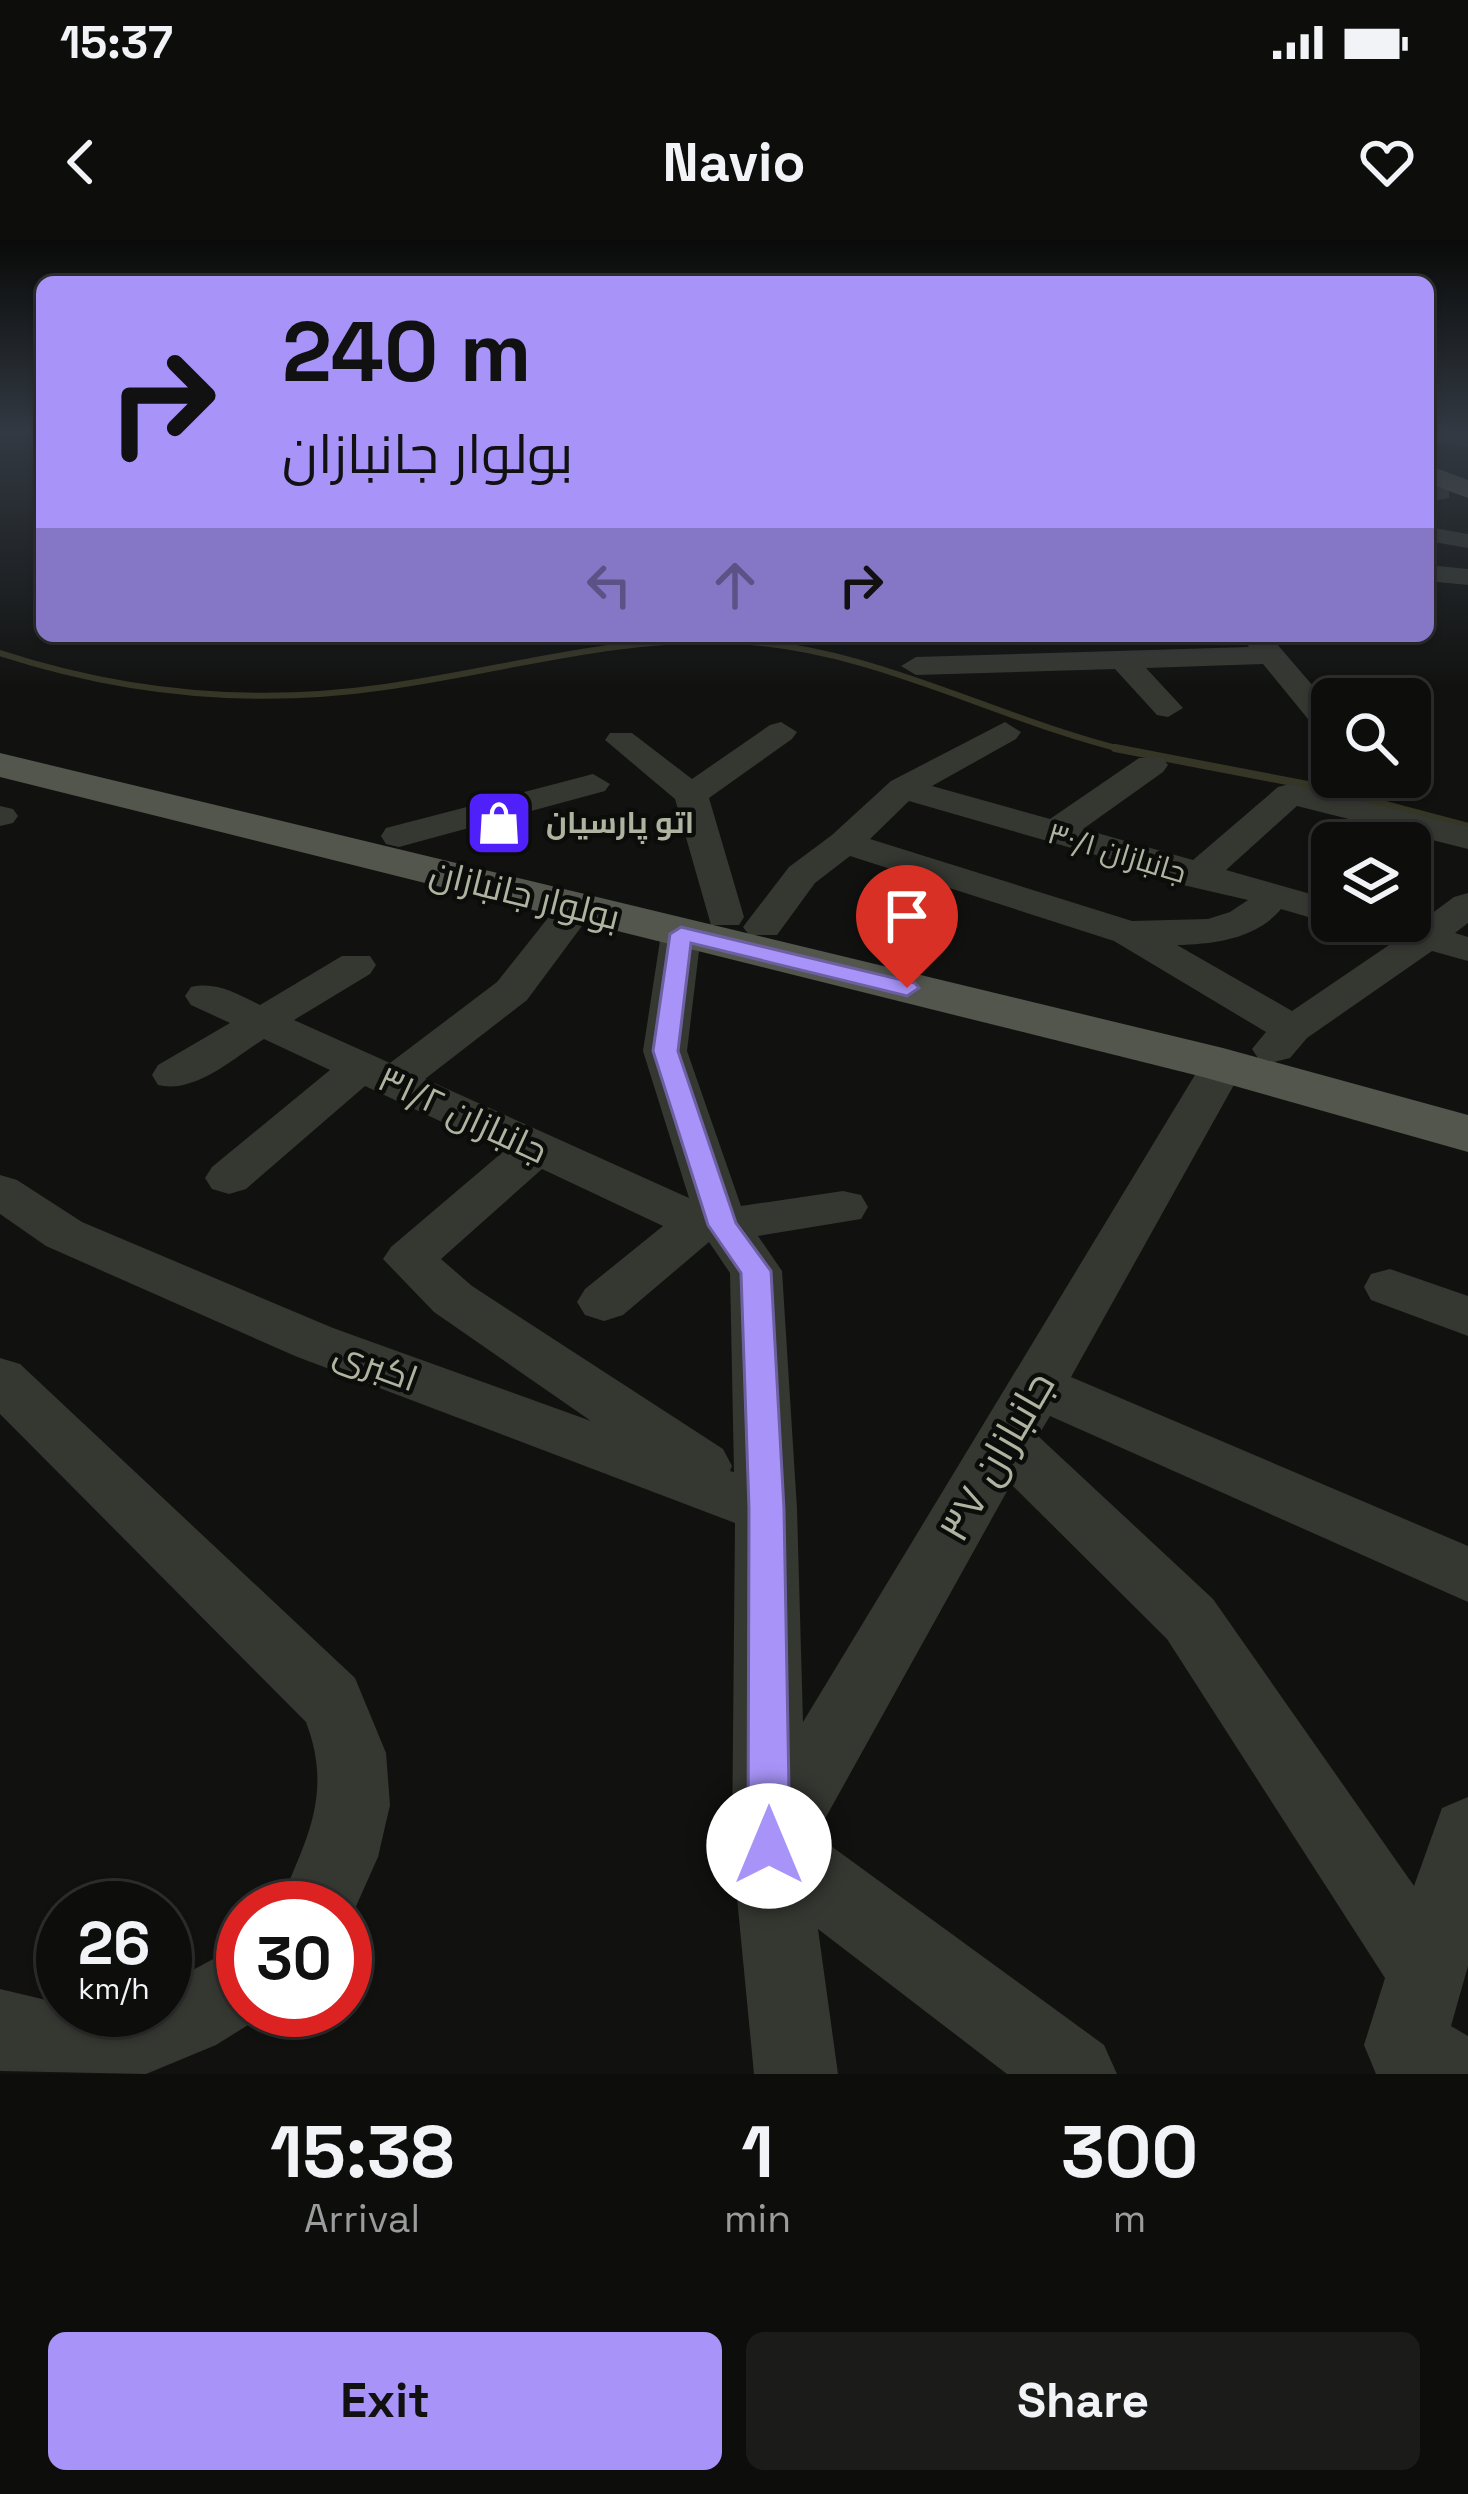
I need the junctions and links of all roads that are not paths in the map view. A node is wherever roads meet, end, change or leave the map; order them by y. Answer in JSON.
{"nodes":[{"id":1,"x":1434,"y":535,"type":"edge"},
{"id":2,"x":1468,"y":541,"type":"edge"},
{"id":3,"x":1434,"y":574,"type":"edge"},
{"id":4,"x":1468,"y":578,"type":"edge"},
{"id":5,"x":1263,"y":646,"type":"edge"},
{"id":6,"x":1120,"y":657,"type":"junction"},
{"id":7,"x":916,"y":666,"type":"dead end"},
{"id":8,"x":1311,"y":703,"type":"edge"},
{"id":9,"x":1168,"y":708,"type":"dead end"},
{"id":10,"x":781,"y":732,"type":"dead end"},
{"id":11,"x":1005,"y":732,"type":"dead end"},
{"id":12,"x":0,"y":740,"type":"edge"},
{"id":13,"x":621,"y":740,"type":"dead end"},
{"id":14,"x":0,"y":765,"type":"edge"},
{"id":15,"x":1151,"y":765,"type":"dead end"},
{"id":16,"x":593,"y":784,"type":"dead end"},
{"id":17,"x":903,"y":788,"type":"junction"},
{"id":18,"x":691,"y":795,"type":"junction"},
{"id":19,"x":1405,"y":798,"type":"edge"},
{"id":20,"x":1468,"y":818,"type":"edge"},
{"id":21,"x":1053,"y":834,"type":"junction"},
{"id":22,"x":1468,"y":838,"type":"edge"},
{"id":23,"x":845,"y":843,"type":"junction"},
{"id":24,"x":415,"y":848,"type":"junction"},
{"id":25,"x":1196,"y":877,"type":"junction"},
{"id":26,"x":1270,"y":897,"type":"junction"},
{"id":27,"x":1468,"y":904,"type":"edge"},
{"id":28,"x":1311,"y":907,"type":"edge"},
{"id":29,"x":577,"y":908,"type":"junction"},
{"id":30,"x":723,"y":926,"type":"junction"},
{"id":31,"x":1128,"y":933,"type":"junction"},
{"id":32,"x":1449,"y":943,"type":"edge"},
{"id":33,"x":356,"y":965,"type":"dead end"},
{"id":34,"x":206,"y":995,"type":"dead end"},
{"id":35,"x":261,"y":1020,"type":"junction"},
{"id":36,"x":1263,"y":1048,"type":"junction"},
{"id":37,"x":377,"y":1074,"type":"junction"},
{"id":38,"x":174,"y":1075,"type":"dead end"},
{"id":39,"x":1468,"y":1101,"type":"edge"},
{"id":40,"x":1468,"y":1134,"type":"edge"},
{"id":41,"x":537,"y":1148,"type":"junction"},
{"id":42,"x":229,"y":1178,"type":"dead end"},
{"id":43,"x":0,"y":1191,"type":"edge"},
{"id":44,"x":843,"y":1207,"type":"dead end"},
{"id":45,"x":711,"y":1224,"type":"junction"},
{"id":46,"x":1390,"y":1287,"type":"dead end"},
{"id":47,"x":604,"y":1302,"type":"dead end"},
{"id":48,"x":1468,"y":1318,"type":"edge"},
{"id":49,"x":0,"y":1379,"type":"edge"},
{"id":50,"x":1021,"y":1413,"type":"junction"},
{"id":51,"x":766,"y":1509,"type":"junction"},
{"id":52,"x":1468,"y":1575,"type":"edge"},
{"id":53,"x":1468,"y":1833,"type":"edge"},
{"id":54,"x":769,"y":1846,"type":"junction"},
{"id":55,"x":331,"y":1881,"type":"edge"},
{"id":56,"x":1427,"y":1972,"type":"junction"},
{"id":57,"x":216,"y":2000,"type":"edge"},
{"id":58,"x":0,"y":2030,"type":"edge"},
{"id":59,"x":796,"y":2074,"type":"edge"},
{"id":60,"x":1075,"y":2074,"type":"edge"},
{"id":61,"x":1454,"y":2074,"type":"edge"}],
"edges":[{"from":1,"to":2,"type":"street"},
{"from":3,"to":4,"type":"street"},
{"from":5,"to":6,"type":"street"},
{"from":5,"to":8,"type":"street"},
{"from":6,"to":7,"type":"street"},
{"from":6,"to":9,"type":"street"},
{"from":10,"to":18,"type":"street"},
{"from":11,"to":17,"type":"street"},
{"from":12,"to":24,"type":"main road","name":"بولوار جانبازان"},
{"from":13,"to":18,"type":"street"},
{"from":14,"to":24,"type":"main road","name":"بولوار جانبازان"},
{"from":15,"to":21,"type":"street"},
{"from":16,"to":24,"type":"street"},
{"from":17,"to":21,"type":"street","name":"جانبازان ۳۰/۱"},
{"from":17,"to":23,"type":"street"},
{"from":18,"to":30,"type":"street"},
{"from":19,"to":20,"type":"street"},
{"from":21,"to":25,"type":"street","name":"جانبازان ۳۰/۱"},
{"from":22,"to":25,"type":"street"},
{"from":23,"to":30,"type":"street"},
{"from":23,"to":31,"type":"street"},
{"from":24,"to":29,"type":"main road","name":"بولوار جانبازان"},
{"from":24,"to":30,"type":"main road","name":"بولوار جانبازان"},
{"from":25,"to":26,"type":"street","name":"جانبازان ۳۰/۱"},
{"from":26,"to":28,"type":"street","name":"جانبازان ۳۰/۱"},
{"from":26,"to":31,"type":"street"},
{"from":27,"to":32,"type":"street"},
{"from":29,"to":30,"type":"main road","name":"بولوار جانبازان"},
{"from":29,"to":37,"type":"street"},
{"from":30,"to":36,"type":"main road","name":"بولوار جانبازان"},
{"from":30,"to":36,"type":"main road","name":"بولوار جانبازان"},
{"from":30,"to":45,"type":"street"},
{"from":31,"to":36,"type":"street"},
{"from":32,"to":36,"type":"street"},
{"from":33,"to":35,"type":"street"},
{"from":34,"to":35,"type":"street","name":"جانبازان ۳۱/۲"},
{"from":35,"to":37,"type":"street","name":"جانبازان ۳۱/۲"},
{"from":35,"to":38,"type":"street"},
{"from":36,"to":39,"type":"main road","name":"بولوار جانبازان"},
{"from":36,"to":40,"type":"main road","name":"بولوار جانبازان"},
{"from":36,"to":50,"type":"street","name":"جانبازان ۳۷"},
{"from":37,"to":41,"type":"street","name":"جانبازان ۳۱/۲"},
{"from":37,"to":42,"type":"street"},
{"from":41,"to":45,"type":"street","name":"جانبازان ۳۱/۲"},
{"from":41,"to":51,"type":"street"},
{"from":43,"to":51,"type":"street","name":"اکبری"},
{"from":44,"to":45,"type":"street"},
{"from":45,"to":47,"type":"street"},
{"from":45,"to":51,"type":"street"},
{"from":46,"to":48,"type":"street"},
{"from":49,"to":55,"type":"street"},
{"from":50,"to":52,"type":"street"},
{"from":50,"to":54,"type":"street","name":"جانبازان ۳۷"},
{"from":50,"to":56,"type":"street"},
{"from":51,"to":54,"type":"street"},
{"from":53,"to":56,"type":"street"},
{"from":54,"to":59,"type":"street"},
{"from":54,"to":60,"type":"street"},
{"from":56,"to":61,"type":"street"},
{"from":57,"to":58,"type":"street"}]}
